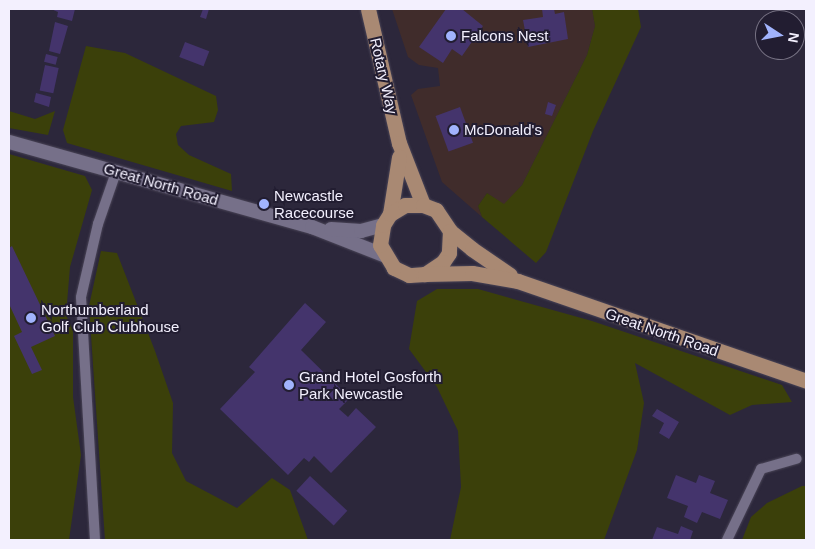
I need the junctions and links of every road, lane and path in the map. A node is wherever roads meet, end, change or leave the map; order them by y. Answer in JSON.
{"nodes":[{"id":1,"x":368,"y":9,"type":"edge"},
{"id":2,"x":9,"y":142,"type":"edge"},
{"id":3,"x":399,"y":142,"type":"junction"},
{"id":4,"x":116,"y":172,"type":"junction"},
{"id":5,"x":423,"y":205,"type":"junction"},
{"id":6,"x":387,"y":219,"type":"junction"},
{"id":7,"x":312,"y":227,"type":"junction"},
{"id":8,"x":450,"y":231,"type":"junction"},
{"id":9,"x":383,"y":255,"type":"junction"},
{"id":10,"x":426,"y":274,"type":"junction"},
{"id":11,"x":518,"y":281,"type":"junction"},
{"id":12,"x":806,"y":381,"type":"edge"},
{"id":13,"x":797,"y":459,"type":"dead end"},
{"id":14,"x":95,"y":540,"type":"edge"},
{"id":15,"x":727,"y":540,"type":"edge"}],
"edges":[{"from":1,"to":3,"type":"main road","name":"Rotary Way"},
{"from":2,"to":4,"type":"main road","name":"Great North Road"},
{"from":3,"to":5,"type":"main road","name":"Rotary Way"},
{"from":3,"to":6,"type":"main road","name":"Rotary Way"},
{"from":4,"to":7,"type":"main road","name":"Great North Road"},
{"from":4,"to":14,"type":"street"},
{"from":5,"to":6,"type":"main road"},
{"from":5,"to":8,"type":"main road"},
{"from":6,"to":7,"type":"main road","name":"Great North Road"},
{"from":6,"to":9,"type":"main road"},
{"from":7,"to":9,"type":"main road","name":"Great North Road"},
{"from":8,"to":10,"type":"main road"},
{"from":8,"to":11,"type":"main road"},
{"from":9,"to":10,"type":"main road"},
{"from":10,"to":11,"type":"main road"},
{"from":11,"to":12,"type":"main road","name":"Great North Road"},
{"from":13,"to":15,"type":"street"}]}
